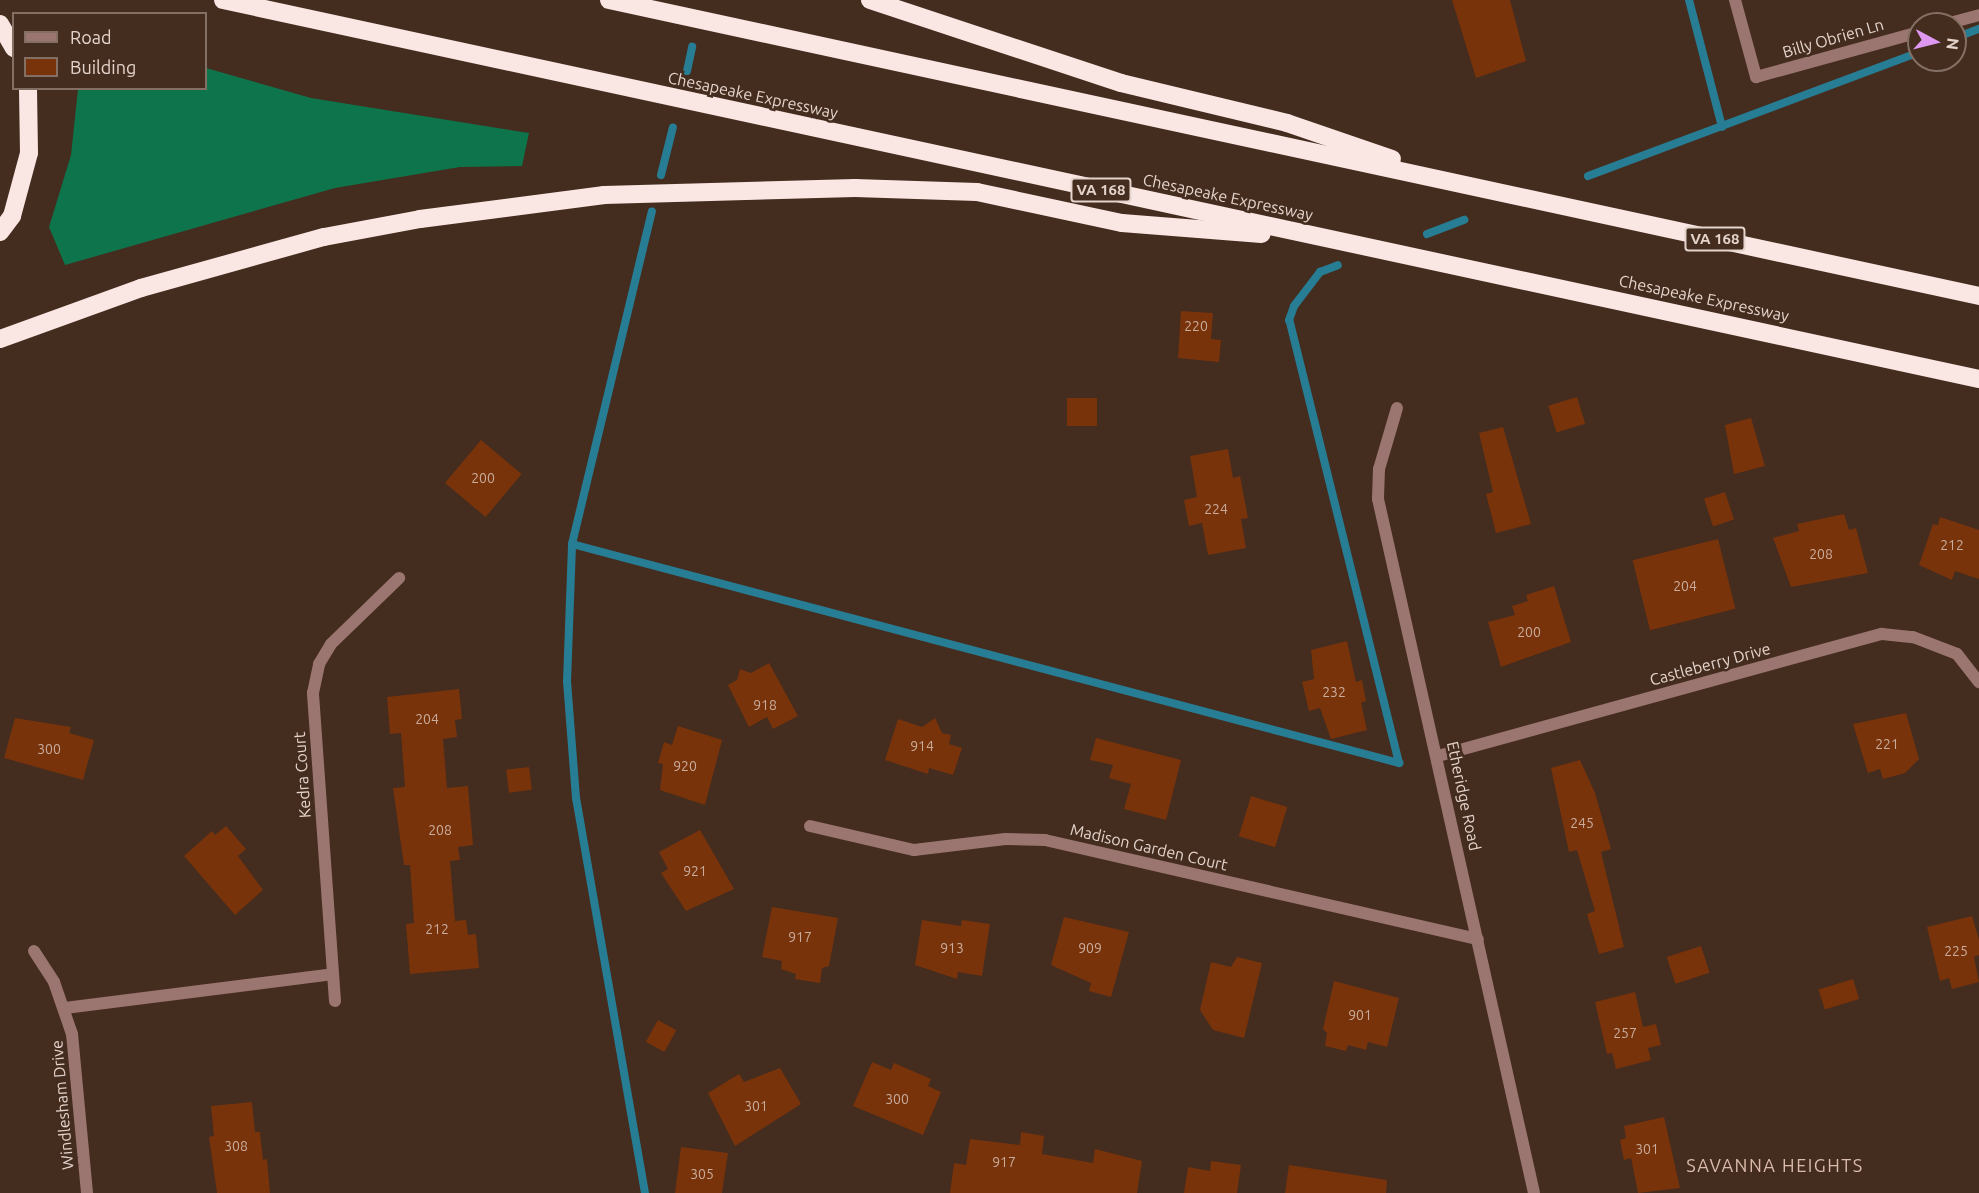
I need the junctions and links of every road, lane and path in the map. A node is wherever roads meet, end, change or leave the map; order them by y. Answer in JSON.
{"nodes":[{"id":1,"x":223,"y":0,"type":"edge"},
{"id":2,"x":609,"y":0,"type":"edge"},
{"id":3,"x":870,"y":0,"type":"edge"},
{"id":4,"x":1735,"y":0,"type":"edge"},
{"id":5,"x":0,"y":24,"type":"edge"},
{"id":6,"x":1907,"y":35,"type":"edge"},
{"id":7,"x":12,"y":45,"type":"edge"},
{"id":8,"x":28,"y":90,"type":"edge"},
{"id":9,"x":1476,"y":187,"type":"junction"},
{"id":10,"x":0,"y":232,"type":"edge"},
{"id":11,"x":1329,"y":238,"type":"junction"},
{"id":12,"x":1979,"y":296,"type":"edge"},
{"id":13,"x":0,"y":339,"type":"edge"},
{"id":14,"x":1979,"y":379,"type":"edge"},
{"id":15,"x":1397,"y":408,"type":"dead end"},
{"id":16,"x":399,"y":578,"type":"dead end"},
{"id":17,"x":1979,"y":682,"type":"edge"},
{"id":18,"x":1438,"y":756,"type":"junction"},
{"id":19,"x":810,"y":826,"type":"dead end"},
{"id":20,"x":1478,"y":939,"type":"junction"},
{"id":21,"x":34,"y":951,"type":"dead end"},
{"id":22,"x":333,"y":974,"type":"junction"},
{"id":23,"x":335,"y":1001,"type":"dead end"},
{"id":24,"x":65,"y":1008,"type":"junction"},
{"id":25,"x":87,"y":1193,"type":"edge"},
{"id":26,"x":1534,"y":1193,"type":"edge"}],
"edges":[{"from":1,"to":11,"type":"highway","name":"Chesapeake Expressway","number":"VA 168"},
{"from":2,"to":9,"type":"highway","number":"VA 168"},
{"from":3,"to":9,"type":"highway"},
{"from":4,"to":6,"type":"street","name":"Billy Obrien Ln"},
{"from":5,"to":7,"type":"highway"},
{"from":8,"to":10,"type":"highway"},
{"from":9,"to":12,"type":"highway","number":"VA 168"},
{"from":11,"to":13,"type":"highway"},
{"from":11,"to":14,"type":"highway","name":"Chesapeake Expressway","number":"VA 168"},
{"from":15,"to":18,"type":"street","name":"Etheridge Road"},
{"from":16,"to":22,"type":"street","name":"Kedra Court"},
{"from":17,"to":18,"type":"street","name":"Castleberry Drive"},
{"from":18,"to":20,"type":"street","name":"Etheridge Road"},
{"from":19,"to":20,"type":"street","name":"Madison Garden Court"},
{"from":20,"to":26,"type":"street","name":"Etheridge Road"},
{"from":21,"to":24,"type":"street","name":"Windlesham Drive"},
{"from":22,"to":23,"type":"street","name":"Kedra Court"},
{"from":22,"to":24,"type":"street"},
{"from":24,"to":25,"type":"street","name":"Windlesham Drive"}]}
